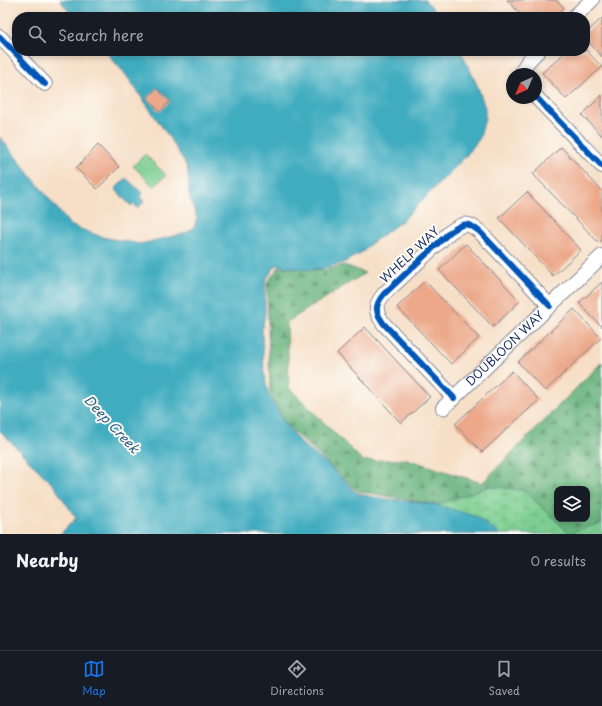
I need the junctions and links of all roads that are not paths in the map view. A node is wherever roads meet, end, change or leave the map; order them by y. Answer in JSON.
{"nodes":[{"id":1,"x":586,"y":2,"type":"edge"},
{"id":2,"x":578,"y":12,"type":"edge"},
{"id":3,"x":0,"y":37,"type":"edge"},
{"id":4,"x":12,"y":50,"type":"edge"},
{"id":5,"x":18,"y":56,"type":"edge"},
{"id":6,"x":533,"y":56,"type":"edge"},
{"id":7,"x":523,"y":68,"type":"edge"},
{"id":8,"x":45,"y":84,"type":"dead end"},
{"id":9,"x":542,"y":103,"type":"edge"},
{"id":10,"x":602,"y":166,"type":"edge"},
{"id":11,"x":602,"y":256,"type":"edge"},
{"id":12,"x":550,"y":306,"type":"junction"},
{"id":13,"x":454,"y":398,"type":"junction"},
{"id":14,"x":443,"y":408,"type":"dead end"}],
"edges":[{"from":1,"to":2,"type":"street"},
{"from":3,"to":4,"type":"street"},
{"from":5,"to":8,"type":"street"},
{"from":6,"to":7,"type":"street"},
{"from":9,"to":10,"type":"street"},
{"from":11,"to":12,"type":"street","name":"DOUBLOON WAY"},
{"from":12,"to":13,"type":"street","name":"DOUBLOON WAY"},
{"from":12,"to":13,"type":"street","name":"WHELP WAY"},
{"from":13,"to":14,"type":"street","name":"DOUBLOON WAY"}]}
